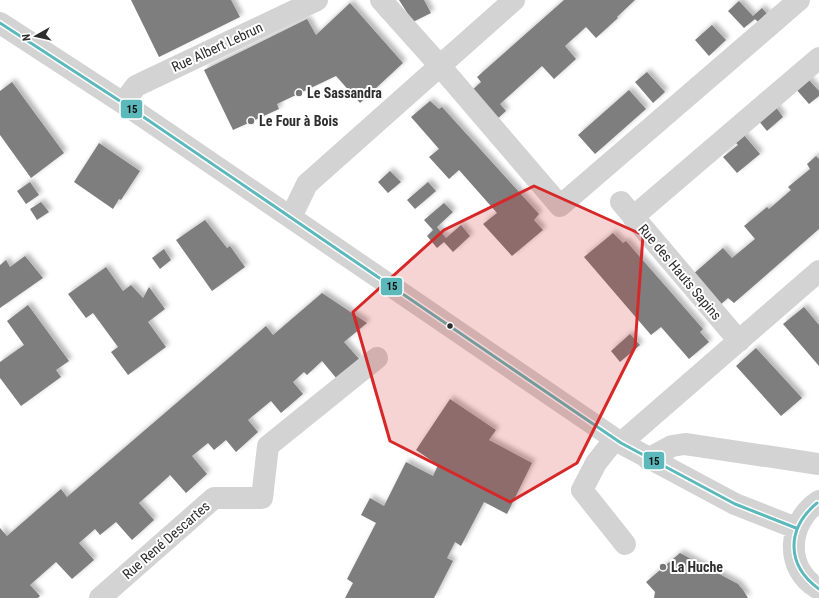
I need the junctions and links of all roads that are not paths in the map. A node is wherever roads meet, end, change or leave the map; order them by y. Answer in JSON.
{"nodes":[{"id":1,"x":317,"y":0,"type":"edge"},
{"id":2,"x":381,"y":0,"type":"edge"},
{"id":3,"x":514,"y":0,"type":"edge"},
{"id":4,"x":800,"y":0,"type":"edge"},
{"id":5,"x":0,"y":23,"type":"edge"},
{"id":6,"x":819,"y":58,"type":"edge"},
{"id":7,"x":440,"y":66,"type":"junction"},
{"id":8,"x":123,"y":102,"type":"junction"},
{"id":9,"x":291,"y":217,"type":"junction"},
{"id":10,"x":819,"y":271,"type":"edge"},
{"id":11,"x":738,"y":341,"type":"junction"},
{"id":12,"x":377,"y":358,"type":"dead end"},
{"id":13,"x":618,"y":441,"type":"junction"},
{"id":14,"x":648,"y":459,"type":"junction"},
{"id":15,"x":819,"y":464,"type":"edge"},
{"id":16,"x":819,"y":502,"type":"edge"},
{"id":17,"x":796,"y":528,"type":"junction"},
{"id":18,"x":625,"y":544,"type":"dead end"},
{"id":19,"x":819,"y":589,"type":"edge"},
{"id":20,"x":100,"y":598,"type":"edge"}],
"edges":[{"from":1,"to":8,"type":"street","name":"Rue Albert Lebrun"},
{"from":2,"to":7,"type":"street"},
{"from":3,"to":7,"type":"street"},
{"from":4,"to":7,"type":"street"},
{"from":5,"to":8,"type":"street"},
{"from":6,"to":11,"type":"street","name":"Rue des Hauts Sapins"},
{"from":7,"to":9,"type":"street"},
{"from":8,"to":9,"type":"street"},
{"from":9,"to":13,"type":"street"},
{"from":10,"to":11,"type":"street"},
{"from":11,"to":13,"type":"street"},
{"from":12,"to":20,"type":"street","name":"Rue René Descartes"},
{"from":13,"to":14,"type":"street"},
{"from":13,"to":18,"type":"street"},
{"from":14,"to":15,"type":"street"},
{"from":14,"to":17,"type":"street"},
{"from":16,"to":17,"type":"street"},
{"from":17,"to":19,"type":"street"}]}
